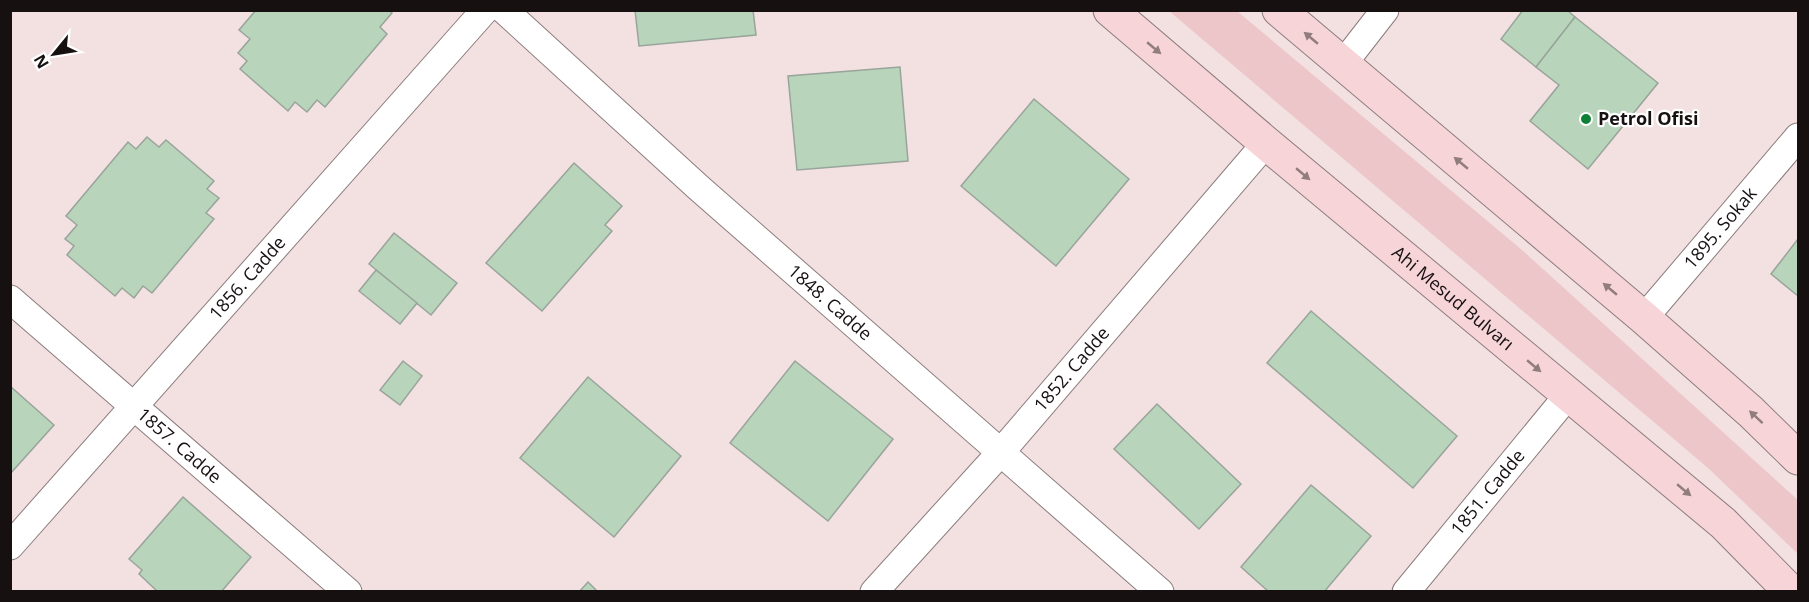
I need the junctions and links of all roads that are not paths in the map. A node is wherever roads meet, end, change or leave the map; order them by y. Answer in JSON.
{"nodes":[{"id":1,"x":485,"y":10,"type":"edge"},
{"id":2,"x":504,"y":10,"type":"edge"},
{"id":3,"x":1110,"y":10,"type":"edge"},
{"id":4,"x":1279,"y":10,"type":"edge"},
{"id":5,"x":1385,"y":10,"type":"edge"},
{"id":6,"x":1343,"y":64,"type":"junction"},
{"id":7,"x":1798,"y":137,"type":"edge"},
{"id":8,"x":1266,"y":143,"type":"junction"},
{"id":9,"x":10,"y":299,"type":"edge"},
{"id":10,"x":1644,"y":318,"type":"junction"},
{"id":11,"x":1569,"y":394,"type":"junction"},
{"id":12,"x":136,"y":406,"type":"junction"},
{"id":13,"x":1001,"y":452,"type":"junction"},
{"id":14,"x":1798,"y":458,"type":"edge"},
{"id":15,"x":10,"y":546,"type":"edge"},
{"id":16,"x":348,"y":591,"type":"edge"},
{"id":17,"x":874,"y":591,"type":"edge"},
{"id":18,"x":1160,"y":591,"type":"edge"},
{"id":19,"x":1406,"y":591,"type":"edge"},
{"id":20,"x":1791,"y":591,"type":"edge"}],
"edges":[{"from":1,"to":12,"type":"street","name":"1856. Cadde"},
{"from":2,"to":13,"type":"street","name":"1848. Cadde"},
{"from":3,"to":8,"type":"main road","name":"Ahi Mesud Bulvarı","one_way":true},
{"from":6,"to":4,"type":"main road","one_way":true},
{"from":5,"to":6,"type":"street"},
{"from":10,"to":6,"type":"main road","one_way":true},
{"from":7,"to":10,"type":"street","name":"1895. Sokak"},
{"from":8,"to":11,"type":"main road","name":"Ahi Mesud Bulvarı","one_way":true},
{"from":8,"to":13,"type":"street","name":"1852. Cadde"},
{"from":9,"to":12,"type":"street","name":"1857. Cadde"},
{"from":14,"to":10,"type":"main road","one_way":true},
{"from":11,"to":19,"type":"street","name":"1851. Cadde"},
{"from":11,"to":20,"type":"main road","name":"Ahi Mesud Bulvarı","one_way":true},
{"from":12,"to":15,"type":"street","name":"1856. Cadde"},
{"from":12,"to":16,"type":"street","name":"1857. Cadde"},
{"from":13,"to":17,"type":"street","name":"1852. Cadde"},
{"from":13,"to":18,"type":"street","name":"1848. Cadde"}]}
